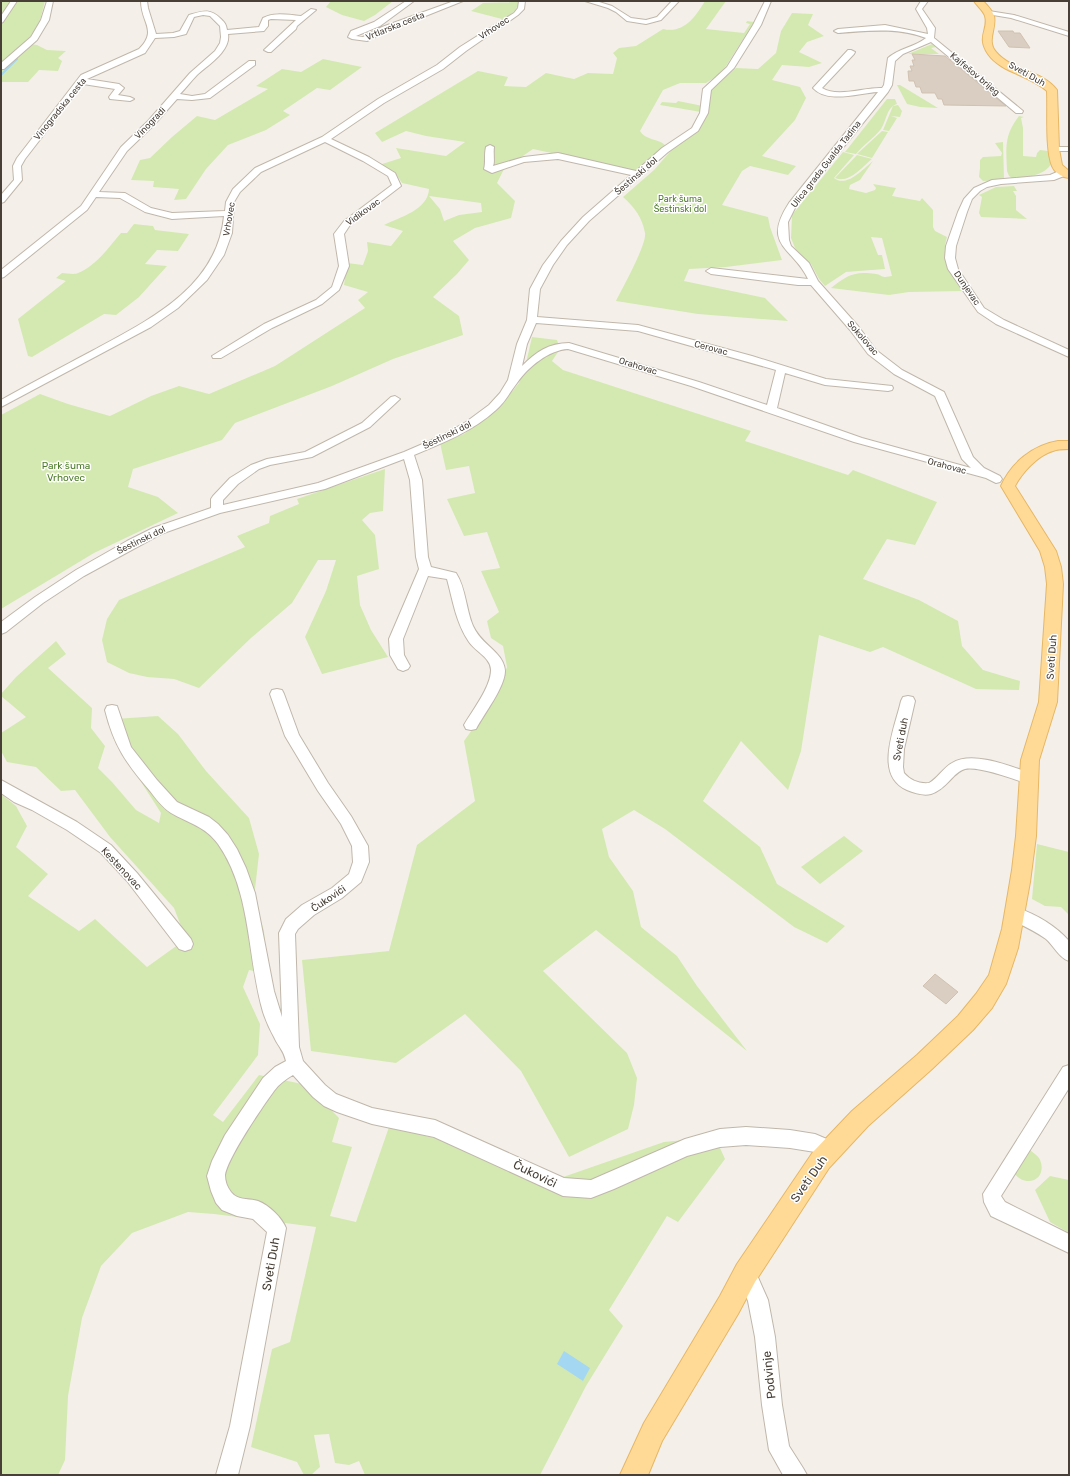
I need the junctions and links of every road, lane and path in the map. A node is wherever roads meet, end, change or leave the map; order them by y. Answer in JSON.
{"nodes":[{"id":1,"x":14,"y":1,"type":"edge"},
{"id":2,"x":50,"y":1,"type":"edge"},
{"id":3,"x":144,"y":1,"type":"edge"},
{"id":4,"x":411,"y":1,"type":"edge"},
{"id":5,"x":460,"y":1,"type":"edge"},
{"id":6,"x":522,"y":1,"type":"edge"},
{"id":7,"x":588,"y":1,"type":"edge"},
{"id":8,"x":676,"y":1,"type":"edge"},
{"id":9,"x":768,"y":1,"type":"edge"},
{"id":10,"x":925,"y":1,"type":"edge"},
{"id":11,"x":978,"y":1,"type":"edge"},
{"id":12,"x":313,"y":10,"type":"dead end"},
{"id":13,"x":989,"y":13,"type":"junction"},
{"id":14,"x":300,"y":18,"type":"junction"},
{"id":15,"x":1,"y":21,"type":"edge"},
{"id":16,"x":838,"y":31,"type":"dead end"},
{"id":17,"x":224,"y":32,"type":"junction"},
{"id":18,"x":1069,"y":34,"type":"edge"},
{"id":19,"x":153,"y":36,"type":"junction"},
{"id":20,"x":930,"y":38,"type":"junction"},
{"id":21,"x":268,"y":50,"type":"dead end"},
{"id":22,"x":851,"y":52,"type":"dead end"},
{"id":23,"x":252,"y":64,"type":"dead end"},
{"id":24,"x":1,"y":67,"type":"edge"},
{"id":25,"x":81,"y":81,"type":"junction"},
{"id":26,"x":885,"y":90,"type":"junction"},
{"id":27,"x":174,"y":96,"type":"junction"},
{"id":28,"x":130,"y":99,"type":"dead end"},
{"id":29,"x":1019,"y":111,"type":"dead end"},
{"id":30,"x":325,"y":139,"type":"junction"},
{"id":31,"x":490,"y":146,"type":"dead end"},
{"id":32,"x":1069,"y":149,"type":"edge"},
{"id":33,"x":1056,"y":154,"type":"junction"},
{"id":34,"x":639,"y":174,"type":"junction"},
{"id":35,"x":1067,"y":174,"type":"edge"},
{"id":36,"x":94,"y":194,"type":"junction"},
{"id":37,"x":1,"y":200,"type":"edge"},
{"id":38,"x":229,"y":213,"type":"junction"},
{"id":39,"x":711,"y":271,"type":"dead end"},
{"id":40,"x":1,"y":275,"type":"edge"},
{"id":41,"x":814,"y":282,"type":"junction"},
{"id":42,"x":532,"y":320,"type":"junction"},
{"id":43,"x":1069,"y":354,"type":"edge"},
{"id":44,"x":217,"y":356,"type":"dead end"},
{"id":45,"x":781,"y":369,"type":"junction"},
{"id":46,"x":514,"y":380,"type":"junction"},
{"id":47,"x":888,"y":388,"type":"dead end"},
{"id":48,"x":395,"y":400,"type":"dead end"},
{"id":49,"x":1,"y":404,"type":"edge"},
{"id":50,"x":771,"y":409,"type":"junction"},
{"id":51,"x":1069,"y":445,"type":"edge"},
{"id":52,"x":408,"y":454,"type":"junction"},
{"id":53,"x":1003,"y":480,"type":"junction"},
{"id":54,"x":217,"y":510,"type":"junction"},
{"id":55,"x":425,"y":569,"type":"junction"},
{"id":56,"x":1,"y":629,"type":"edge"},
{"id":57,"x":403,"y":666,"type":"dead end"},
{"id":58,"x":277,"y":694,"type":"dead end"},
{"id":59,"x":908,"y":701,"type":"dead end"},
{"id":60,"x":112,"y":710,"type":"dead end"},
{"id":61,"x":471,"y":725,"type":"dead end"},
{"id":62,"x":1028,"y":778,"type":"junction"},
{"id":63,"x":1,"y":786,"type":"edge"},
{"id":64,"x":1015,"y":914,"type":"junction"},
{"id":65,"x":185,"y":944,"type":"dead end"},
{"id":66,"x":1069,"y":954,"type":"edge"},
{"id":67,"x":293,"y":1056,"type":"junction"},
{"id":68,"x":1069,"y":1073,"type":"edge"},
{"id":69,"x":830,"y":1150,"type":"junction"},
{"id":70,"x":1069,"y":1244,"type":"edge"},
{"id":71,"x":746,"y":1273,"type":"junction"},
{"id":72,"x":227,"y":1475,"type":"edge"},
{"id":73,"x":634,"y":1475,"type":"edge"},
{"id":74,"x":796,"y":1475,"type":"edge"}],
"edges":[{"from":1,"to":15,"type":"street"},
{"from":2,"to":24,"type":"street"},
{"from":3,"to":19,"type":"street"},
{"from":4,"to":5,"type":"street","name":"Vrtlarska cesta"},
{"from":6,"to":30,"type":"street","name":"Vrhovec"},
{"from":7,"to":8,"type":"street"},
{"from":9,"to":34,"type":"street","name":"Šestinski dol"},
{"from":10,"to":20,"type":"street"},
{"from":11,"to":13,"type":"main road"},
{"from":12,"to":14,"type":"street"},
{"from":13,"to":18,"type":"street"},
{"from":13,"to":33,"type":"main road","name":"Sveti Duh"},
{"from":14,"to":17,"type":"street"},
{"from":14,"to":21,"type":"street"},
{"from":16,"to":20,"type":"street"},
{"from":17,"to":19,"type":"street"},
{"from":17,"to":27,"type":"street","name":"Vinogradi"},
{"from":19,"to":25,"type":"street","name":"Vinogradska cesta"},
{"from":20,"to":26,"type":"street","name":"Ulica grada Gualda Tadina"},
{"from":20,"to":29,"type":"street","name":"Kajfešov brijeg"},
{"from":22,"to":26,"type":"street"},
{"from":23,"to":27,"type":"street"},
{"from":25,"to":28,"type":"street"},
{"from":25,"to":37,"type":"street","name":"Vinogradska cesta"},
{"from":26,"to":41,"type":"street","name":"Ulica grada Gualda Tadina"},
{"from":27,"to":36,"type":"street","name":"Vinogradi"},
{"from":30,"to":38,"type":"street","name":"Vrhovec"},
{"from":30,"to":44,"type":"street","name":"Vidikovac"},
{"from":31,"to":34,"type":"street"},
{"from":32,"to":33,"type":"street"},
{"from":33,"to":35,"type":"main road","name":"Sveti Duh"},
{"from":34,"to":42,"type":"street","name":"Šestinski dol"},
{"from":35,"to":43,"type":"street","name":"Dunjevac"},
{"from":36,"to":38,"type":"street"},
{"from":36,"to":40,"type":"street","name":"Vinogradi"},
{"from":38,"to":49,"type":"street","name":"Vrhovec"},
{"from":39,"to":41,"type":"street"},
{"from":41,"to":53,"type":"street","name":"Sokolovac"},
{"from":42,"to":45,"type":"street","name":"Cerovac"},
{"from":42,"to":46,"type":"street","name":"Šestinski dol"},
{"from":45,"to":47,"type":"street","name":"Cerovac"},
{"from":45,"to":50,"type":"street"},
{"from":46,"to":50,"type":"street","name":"Orahovac"},
{"from":46,"to":52,"type":"street","name":"Šestinski dol"},
{"from":48,"to":54,"type":"street"},
{"from":50,"to":53,"type":"street","name":"Orahovac"},
{"from":51,"to":53,"type":"main road"},
{"from":52,"to":54,"type":"street","name":"Šestinski dol"},
{"from":52,"to":55,"type":"street"},
{"from":53,"to":62,"type":"main road","name":"Sveti Duh"},
{"from":54,"to":56,"type":"street","name":"Šestinski dol"},
{"from":55,"to":57,"type":"street"},
{"from":55,"to":61,"type":"street"},
{"from":58,"to":67,"type":"street","name":"Čukovići"},
{"from":59,"to":62,"type":"street","name":"Sveti duh"},
{"from":60,"to":67,"type":"street","name":"Čukovići"},
{"from":62,"to":64,"type":"main road","name":"Sveti Duh"},
{"from":63,"to":65,"type":"street","name":"Kestenovac"},
{"from":64,"to":66,"type":"street"},
{"from":64,"to":69,"type":"main road","name":"Sveti Duh"},
{"from":67,"to":69,"type":"street","name":"Čukovići"},
{"from":67,"to":72,"type":"street","name":"Sveti Duh"},
{"from":68,"to":70,"type":"street"},
{"from":69,"to":71,"type":"main road","name":"Sveti Duh"},
{"from":71,"to":73,"type":"main road","name":"Sveti Duh"},
{"from":71,"to":74,"type":"street","name":"Podvinje"}]}
